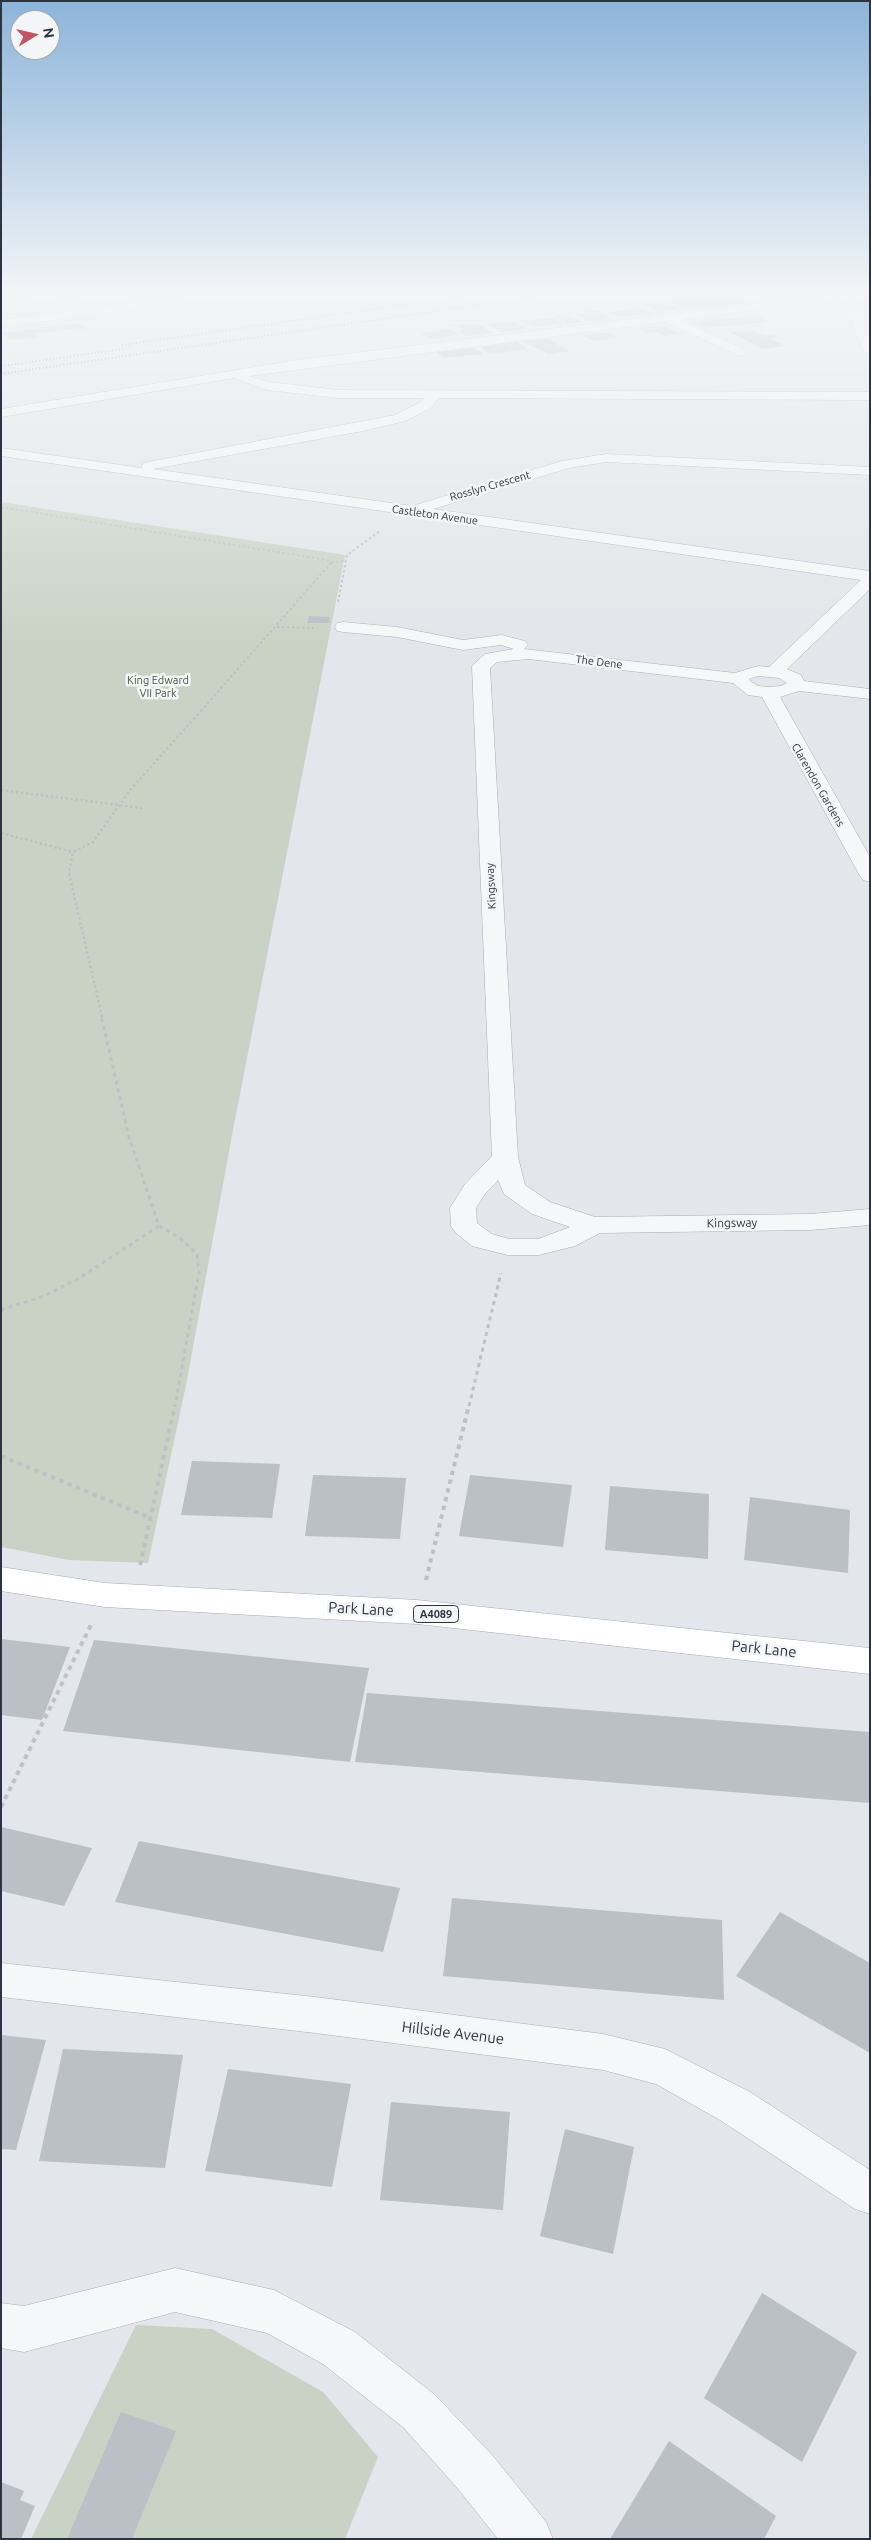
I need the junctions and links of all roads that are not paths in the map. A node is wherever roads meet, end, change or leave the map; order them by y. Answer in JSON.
{"nodes":[{"id":1,"x":46,"y":406,"type":"edge"},
{"id":2,"x":425,"y":406,"type":"edge"},
{"id":3,"x":1,"y":413,"type":"edge"},
{"id":4,"x":1,"y":452,"type":"edge"},
{"id":5,"x":127,"y":470,"type":"junction"},
{"id":6,"x":870,"y":471,"type":"edge"},
{"id":7,"x":409,"y":512,"type":"junction"},
{"id":8,"x":870,"y":576,"type":"edge"},
{"id":9,"x":870,"y":580,"type":"edge"},
{"id":10,"x":338,"y":628,"type":"road end"},
{"id":11,"x":463,"y":645,"type":"junction"},
{"id":12,"x":528,"y":654,"type":"junction"},
{"id":13,"x":480,"y":666,"type":"junction"},
{"id":14,"x":774,"y":671,"type":"junction"},
{"id":15,"x":740,"y":678,"type":"junction"},
{"id":16,"x":796,"y":685,"type":"junction"},
{"id":17,"x":768,"y":692,"type":"junction"},
{"id":18,"x":870,"y":694,"type":"edge"},
{"id":19,"x":870,"y":876,"type":"edge"},
{"id":20,"x":505,"y":1157,"type":"junction"},
{"id":21,"x":870,"y":1217,"type":"edge"},
{"id":22,"x":595,"y":1225,"type":"junction"},
{"id":23,"x":1,"y":1579,"type":"edge"},
{"id":24,"x":870,"y":1661,"type":"edge"},
{"id":25,"x":1,"y":1980,"type":"edge"},
{"id":26,"x":870,"y":2194,"type":"edge"},
{"id":27,"x":1,"y":2325,"type":"edge"},
{"id":28,"x":529,"y":2539,"type":"edge"}],
"edges":[{"from":1,"to":3,"type":"street"},
{"from":2,"to":5,"type":"street"},
{"from":4,"to":5,"type":"street","name":"Castleton Avenue"},
{"from":5,"to":7,"type":"street","name":"Castleton Avenue"},
{"from":6,"to":7,"type":"street","name":"Rosslyn Crescent"},
{"from":7,"to":8,"type":"street","name":"Castleton Avenue"},
{"from":9,"to":14,"type":"street"},
{"from":10,"to":11,"type":"street","name":"The Dene"},
{"from":11,"to":12,"type":"street","name":"The Dene"},
{"from":11,"to":13,"type":"street"},
{"from":12,"to":13,"type":"street"},
{"from":12,"to":15,"type":"street","name":"The Dene"},
{"from":13,"to":20,"type":"street","name":"Kingsway"},
{"from":14,"to":15,"type":"street"},
{"from":14,"to":16,"type":"street"},
{"from":15,"to":17,"type":"street"},
{"from":16,"to":17,"type":"street"},
{"from":16,"to":18,"type":"street"},
{"from":17,"to":19,"type":"street","name":"Clarendon Gardens"},
{"from":20,"to":22,"type":"street","name":"Kingsway"},
{"from":20,"to":22,"type":"street","name":"Kingsway"},
{"from":21,"to":22,"type":"street","name":"Kingsway"},
{"from":23,"to":24,"type":"main road","name":"Park Lane","number":"A4089"},
{"from":25,"to":26,"type":"street","name":"Hillside Avenue"},
{"from":27,"to":28,"type":"street"}]}
